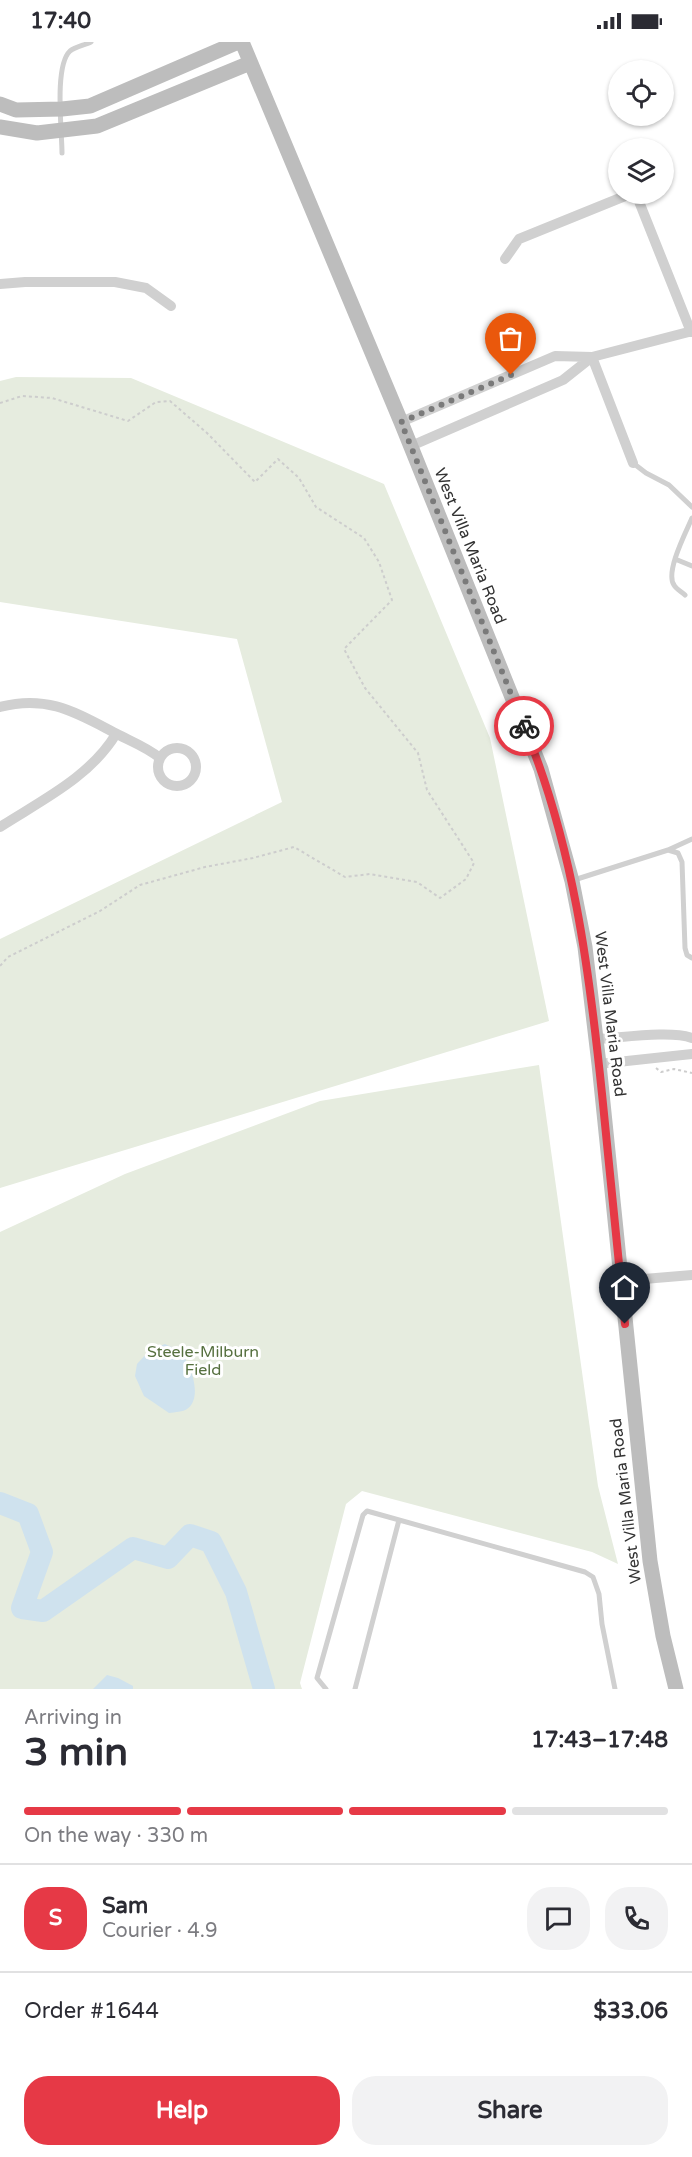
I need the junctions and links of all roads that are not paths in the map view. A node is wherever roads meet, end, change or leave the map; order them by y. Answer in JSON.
{"nodes":[{"id":1,"x":91,"y":42,"type":"edge"},
{"id":2,"x":240,"y":42,"type":"edge"},
{"id":3,"x":250,"y":63,"type":"junction"},
{"id":4,"x":0,"y":104,"type":"edge"},
{"id":5,"x":62,"y":109,"type":"junction"},
{"id":6,"x":0,"y":127,"type":"edge"},
{"id":7,"x":62,"y":130,"type":"junction"},
{"id":8,"x":62,"y":153,"type":"dead end"},
{"id":9,"x":608,"y":203,"type":"edge"},
{"id":10,"x":640,"y":204,"type":"edge"},
{"id":11,"x":505,"y":258,"type":"dead end"},
{"id":12,"x":0,"y":284,"type":"edge"},
{"id":13,"x":171,"y":306,"type":"dead end"},
{"id":14,"x":692,"y":332,"type":"edge"},
{"id":15,"x":592,"y":357,"type":"junction"},
{"id":16,"x":401,"y":422,"type":"junction"},
{"id":17,"x":411,"y":446,"type":"junction"},
{"id":18,"x":633,"y":463,"type":"joint"},
{"id":19,"x":692,"y":507,"type":"edge"},
{"id":20,"x":692,"y":518,"type":"edge"},
{"id":21,"x":675,"y":559,"type":"junction"},
{"id":22,"x":692,"y":566,"type":"edge"},
{"id":23,"x":685,"y":595,"type":"dead end"},
{"id":24,"x":0,"y":707,"type":"edge"},
{"id":25,"x":116,"y":734,"type":"junction"},
{"id":26,"x":160,"y":758,"type":"dead end"},
{"id":27,"x":0,"y":827,"type":"edge"},
{"id":28,"x":692,"y":839,"type":"edge"},
{"id":29,"x":668,"y":850,"type":"junction"},
{"id":30,"x":572,"y":881,"type":"junction"},
{"id":31,"x":692,"y":958,"type":"edge"},
{"id":32,"x":692,"y":1038,"type":"edge"},
{"id":33,"x":596,"y":1039,"type":"junction"},
{"id":34,"x":692,"y":1054,"type":"edge"},
{"id":35,"x":599,"y":1064,"type":"junction"},
{"id":36,"x":692,"y":1275,"type":"edge"},
{"id":37,"x":620,"y":1281,"type":"junction"},
{"id":38,"x":399,"y":1520,"type":"junction"},
{"id":39,"x":326,"y":1689,"type":"edge"},
{"id":40,"x":355,"y":1689,"type":"edge"},
{"id":41,"x":615,"y":1689,"type":"edge"},
{"id":42,"x":676,"y":1689,"type":"edge"}],
"edges":[{"from":1,"to":5,"type":"lane"},
{"from":2,"to":3,"type":"main road","name":"West Villa Maria Road"},
{"from":2,"to":5,"type":"main road"},
{"from":3,"to":7,"type":"main road"},
{"from":3,"to":16,"type":"main road","name":"West Villa Maria Road"},
{"from":4,"to":5,"type":"main road"},
{"from":5,"to":7,"type":"lane"},
{"from":6,"to":7,"type":"main road"},
{"from":7,"to":8,"type":"lane"},
{"from":9,"to":11,"type":"street"},
{"from":10,"to":14,"type":"street"},
{"from":12,"to":13,"type":"street"},
{"from":14,"to":15,"type":"street"},
{"from":15,"to":16,"type":"street"},
{"from":15,"to":17,"type":"street"},
{"from":15,"to":18,"type":"street"},
{"from":16,"to":17,"type":"main road","name":"West Villa Maria Road"},
{"from":17,"to":30,"type":"main road","name":"West Villa Maria Road"},
{"from":18,"to":19,"type":"lane"},
{"from":20,"to":21,"type":"lane"},
{"from":21,"to":22,"type":"lane"},
{"from":21,"to":23,"type":"lane"},
{"from":24,"to":25,"type":"street"},
{"from":25,"to":26,"type":"street"},
{"from":25,"to":27,"type":"street"},
{"from":28,"to":29,"type":"lane"},
{"from":29,"to":30,"type":"lane"},
{"from":29,"to":31,"type":"lane"},
{"from":30,"to":33,"type":"main road","name":"West Villa Maria Road"},
{"from":32,"to":33,"type":"street"},
{"from":33,"to":35,"type":"main road","name":"West Villa Maria Road"},
{"from":34,"to":35,"type":"street"},
{"from":35,"to":37,"type":"main road","name":"West Villa Maria Road"},
{"from":36,"to":37,"type":"street"},
{"from":37,"to":42,"type":"main road","name":"West Villa Maria Road"},
{"from":38,"to":39,"type":"lane"},
{"from":38,"to":40,"type":"lane"},
{"from":38,"to":41,"type":"lane"}]}
